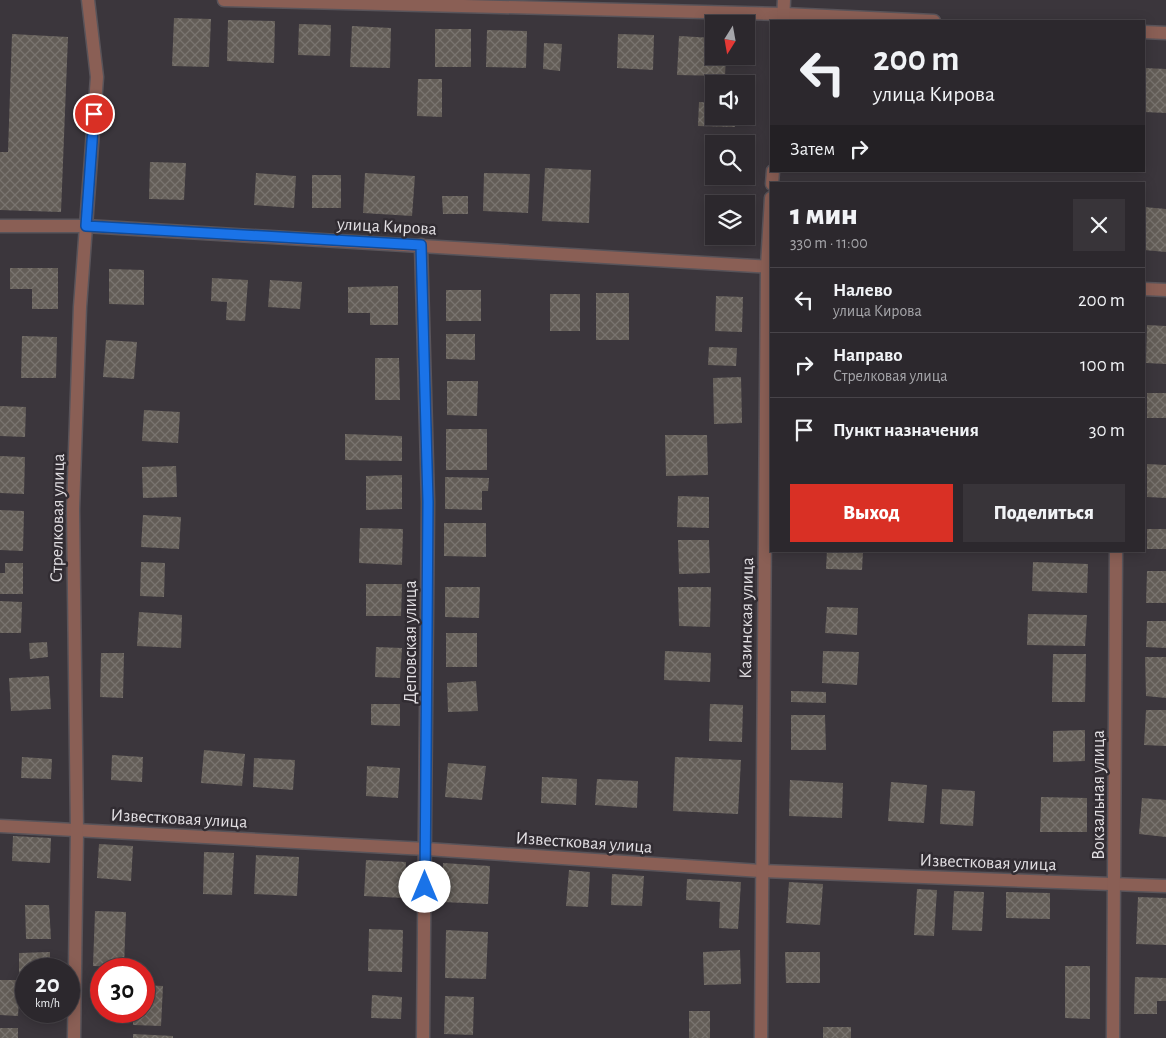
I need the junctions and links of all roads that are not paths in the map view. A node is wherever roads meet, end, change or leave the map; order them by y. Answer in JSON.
{"nodes":[{"id":1,"x":88,"y":0,"type":"edge"},
{"id":2,"x":224,"y":0,"type":"edge"},
{"id":3,"x":784,"y":0,"type":"edge"},
{"id":4,"x":783,"y":18,"type":"edge"},
{"id":5,"x":884,"y":20,"type":"edge"},
{"id":6,"x":1145,"y":32,"type":"edge"},
{"id":7,"x":1166,"y":33,"type":"edge"},
{"id":8,"x":0,"y":226,"type":"edge"},
{"id":9,"x":86,"y":226,"type":"junction"},
{"id":10,"x":770,"y":232,"type":"edge"},
{"id":11,"x":421,"y":245,"type":"junction"},
{"id":12,"x":769,"y":266,"type":"edge"},
{"id":13,"x":1145,"y":289,"type":"edge"},
{"id":14,"x":1166,"y":290,"type":"edge"},
{"id":15,"x":1116,"y":552,"type":"edge"},
{"id":16,"x":0,"y":826,"type":"edge"},
{"id":17,"x":77,"y":830,"type":"junction"},
{"id":18,"x":426,"y":849,"type":"junction"},
{"id":19,"x":761,"y":871,"type":"junction"},
{"id":20,"x":1115,"y":884,"type":"junction"},
{"id":21,"x":1166,"y":886,"type":"edge"},
{"id":22,"x":74,"y":1038,"type":"edge"},
{"id":23,"x":424,"y":1038,"type":"edge"},
{"id":24,"x":761,"y":1038,"type":"edge"},
{"id":25,"x":1113,"y":1038,"type":"edge"}],
"edges":[{"from":1,"to":9,"type":"street","name":"Стрелковая улица"},
{"from":2,"to":4,"type":"street"},
{"from":3,"to":4,"type":"street"},
{"from":4,"to":5,"type":"street"},
{"from":6,"to":7,"type":"street"},
{"from":8,"to":9,"type":"street","name":"улица Кирова"},
{"from":9,"to":11,"type":"street","name":"улица Кирова"},
{"from":9,"to":17,"type":"street","name":"Стрелковая улица"},
{"from":10,"to":12,"type":"street","name":"Казинская улица"},
{"from":11,"to":12,"type":"street","name":"улица Кирова"},
{"from":11,"to":18,"type":"street","name":"Деповская улица"},
{"from":12,"to":19,"type":"street","name":"Казинская улица"},
{"from":13,"to":14,"type":"street"},
{"from":15,"to":20,"type":"street","name":"Вокзальная улица"},
{"from":16,"to":17,"type":"street","name":"Известковая улица"},
{"from":17,"to":18,"type":"street","name":"Известковая улица"},
{"from":17,"to":22,"type":"street","name":"Стрелковая улица"},
{"from":18,"to":19,"type":"street","name":"Известковая улица"},
{"from":18,"to":23,"type":"street","name":"Деповская улица"},
{"from":19,"to":20,"type":"street","name":"Известковая улица"},
{"from":19,"to":24,"type":"street","name":"Казинская улица"},
{"from":20,"to":21,"type":"street","name":"Известковая улица"},
{"from":20,"to":25,"type":"street","name":"Вокзальная улица"}]}
